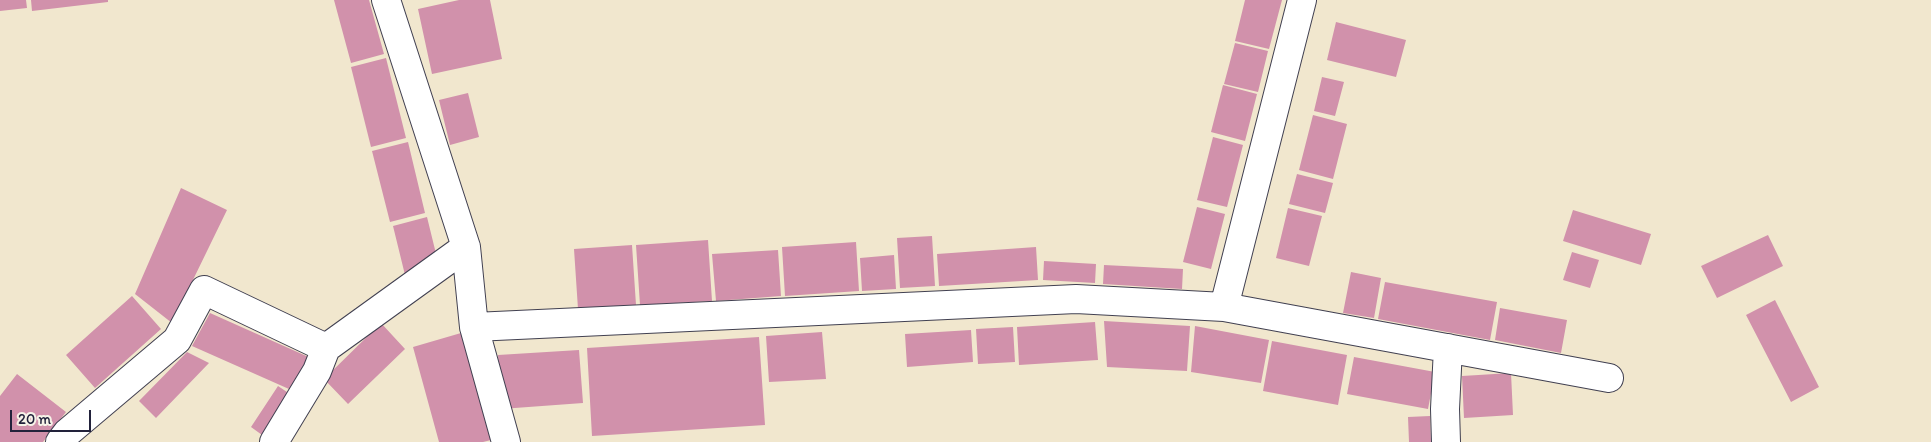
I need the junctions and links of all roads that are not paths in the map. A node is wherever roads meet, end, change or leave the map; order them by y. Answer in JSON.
{"nodes":[{"id":1,"x":386,"y":0,"type":"edge"},
{"id":2,"x":1302,"y":0,"type":"edge"},
{"id":3,"x":466,"y":247,"type":"junction"},
{"id":4,"x":1224,"y":307,"type":"junction"},
{"id":5,"x":474,"y":327,"type":"junction"},
{"id":6,"x":326,"y":348,"type":"junction"},
{"id":7,"x":1448,"y":348,"type":"junction"},
{"id":8,"x":1609,"y":378,"type":"dead end"},
{"id":9,"x":60,"y":442,"type":"edge"},
{"id":10,"x":274,"y":442,"type":"edge"},
{"id":11,"x":506,"y":442,"type":"edge"},
{"id":12,"x":1446,"y":442,"type":"edge"}],
"edges":[{"from":1,"to":3,"type":"street"},
{"from":2,"to":4,"type":"street"},
{"from":3,"to":5,"type":"street"},
{"from":3,"to":6,"type":"street"},
{"from":4,"to":5,"type":"street"},
{"from":4,"to":7,"type":"street"},
{"from":5,"to":11,"type":"street"},
{"from":6,"to":9,"type":"street"},
{"from":6,"to":10,"type":"street"},
{"from":7,"to":8,"type":"street"},
{"from":7,"to":12,"type":"street"}]}
